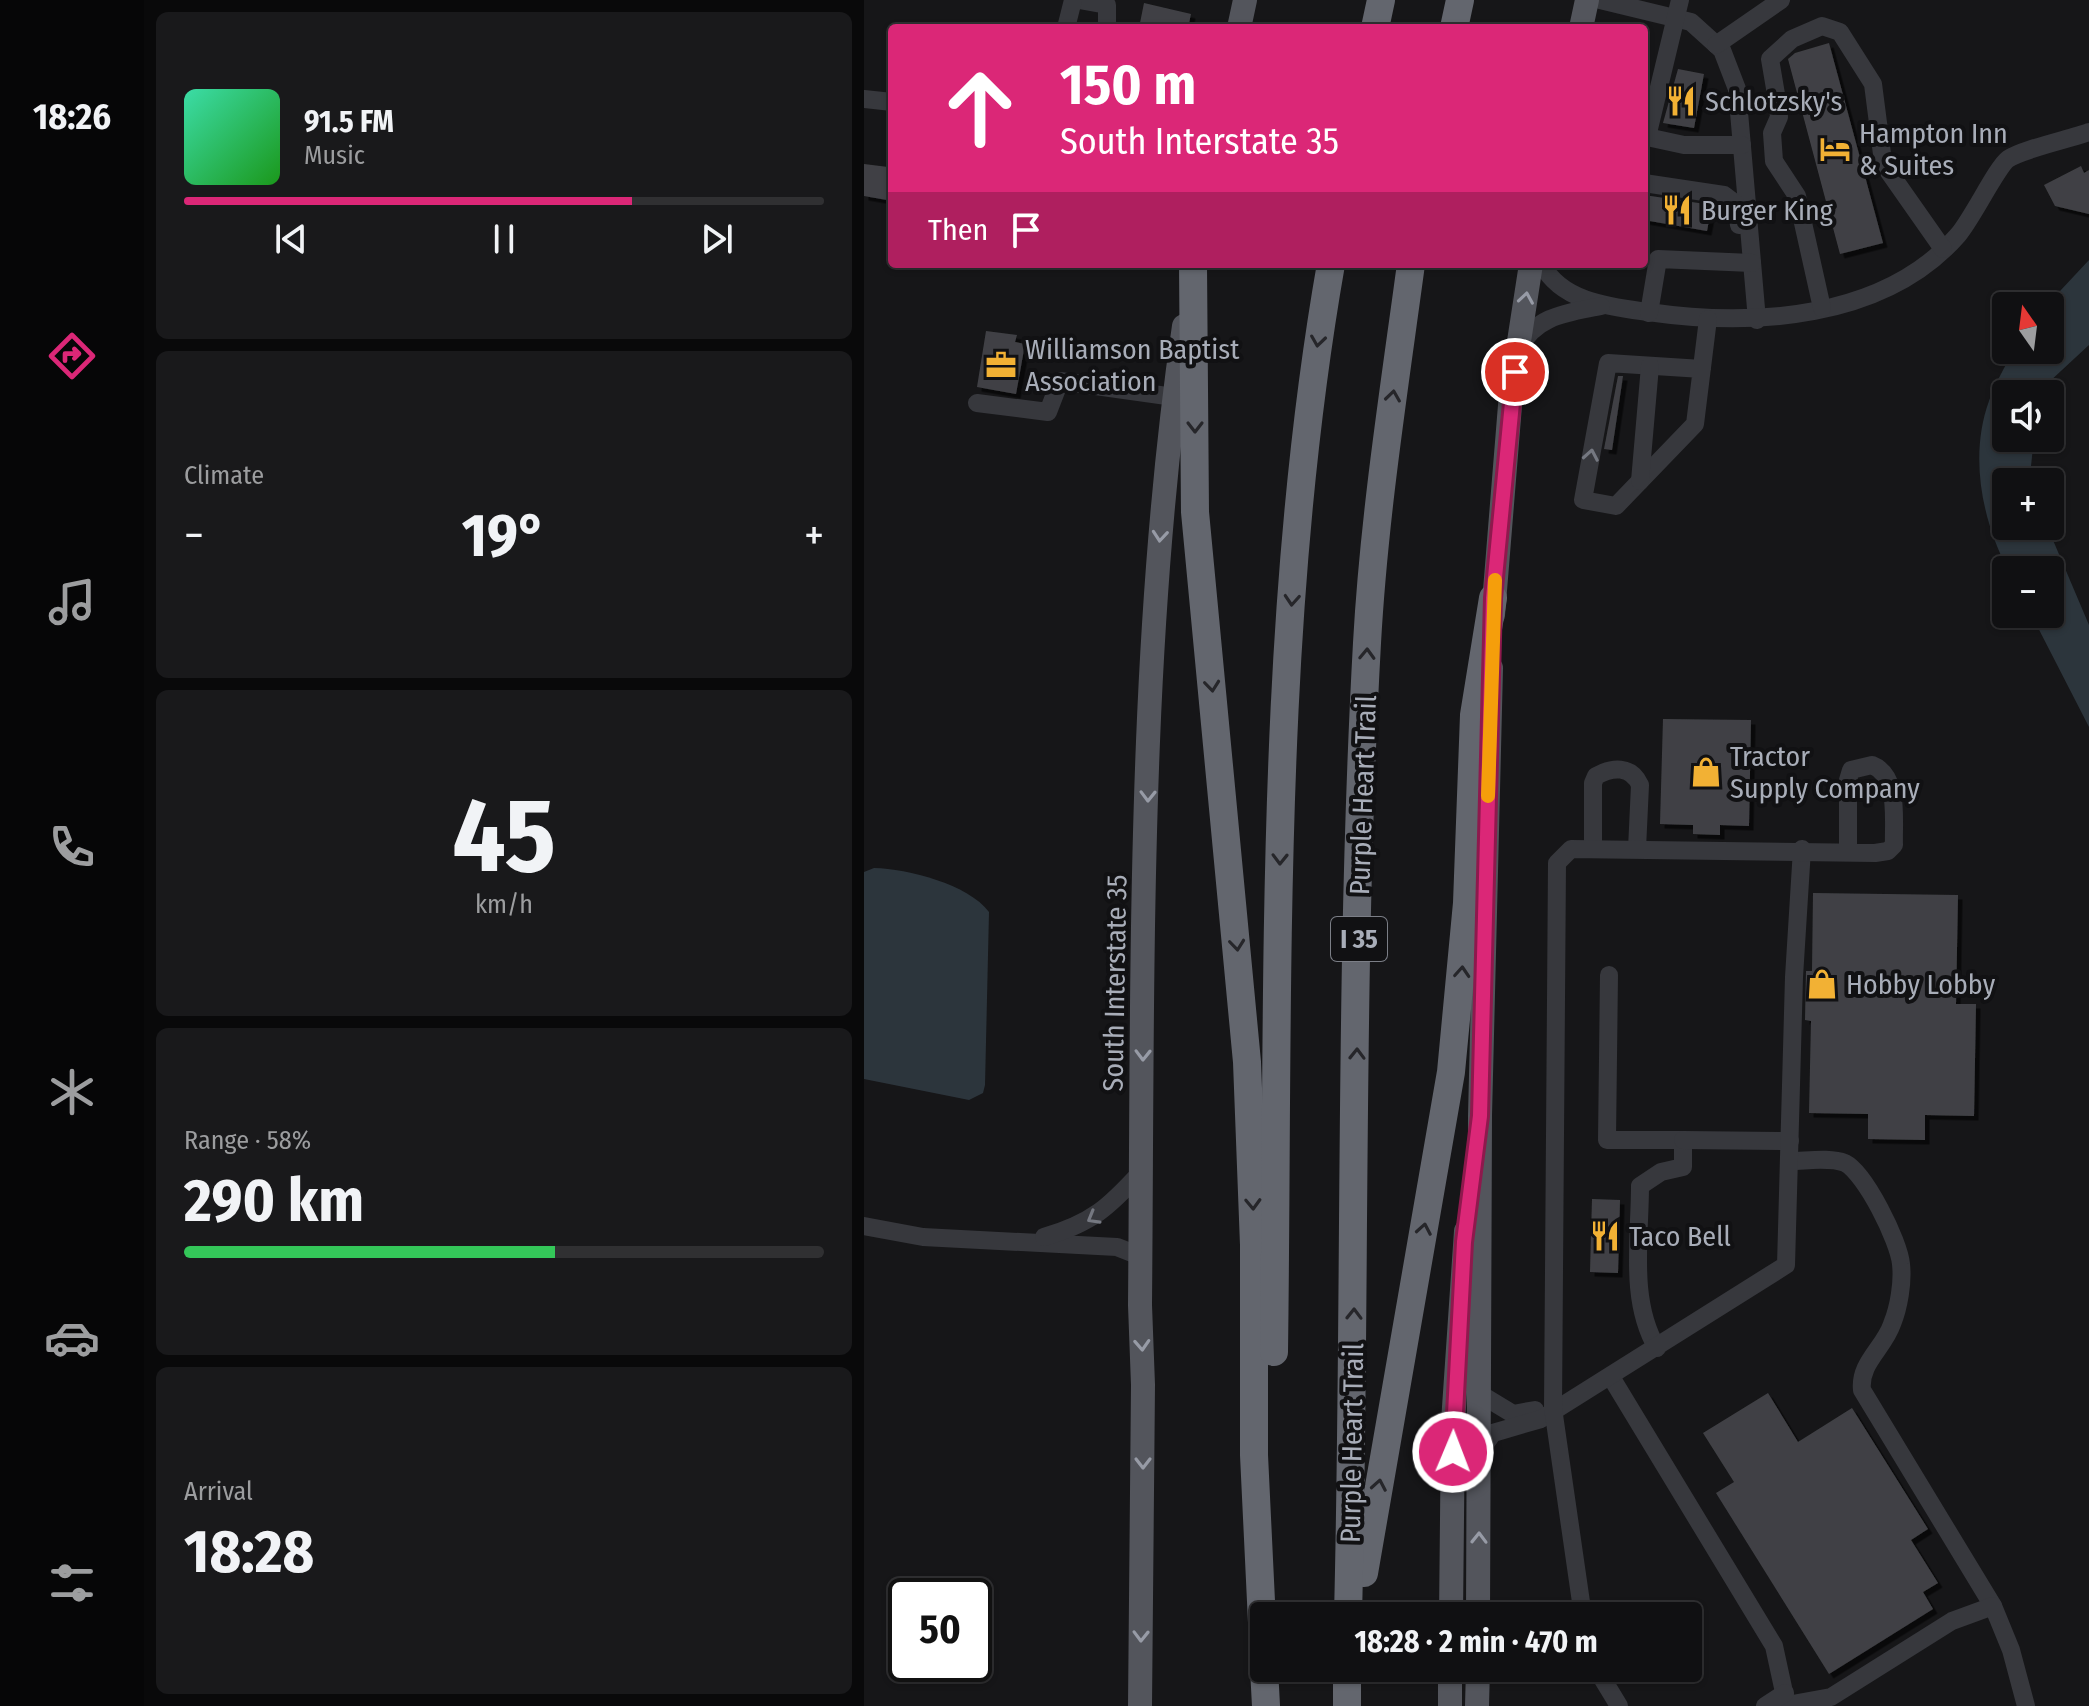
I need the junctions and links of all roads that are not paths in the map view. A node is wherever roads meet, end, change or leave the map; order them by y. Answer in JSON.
{"nodes":[{"id":1,"x":1073,"y":0,"type":"edge"},
{"id":2,"x":1079,"y":0,"type":"edge"},
{"id":3,"x":1245,"y":0,"type":"edge"},
{"id":4,"x":1381,"y":0,"type":"edge"},
{"id":5,"x":1460,"y":0,"type":"edge"},
{"id":6,"x":1587,"y":0,"type":"edge"},
{"id":7,"x":1600,"y":0,"type":"edge"},
{"id":8,"x":1781,"y":0,"type":"edge"},
{"id":9,"x":1677,"y":9,"type":"edge"},
{"id":10,"x":1067,"y":24,"type":"edge"},
{"id":11,"x":1107,"y":24,"type":"edge"},
{"id":12,"x":1240,"y":24,"type":"edge"},
{"id":13,"x":1376,"y":24,"type":"edge"},
{"id":14,"x":1455,"y":24,"type":"edge"},
{"id":15,"x":1582,"y":24,"type":"edge"},
{"id":16,"x":1716,"y":45,"type":"junction"},
{"id":17,"x":864,"y":99,"type":"edge"},
{"id":18,"x":888,"y":102,"type":"edge"},
{"id":19,"x":2089,"y":132,"type":"edge"},
{"id":20,"x":1648,"y":133,"type":"edge"},
{"id":21,"x":1648,"y":137,"type":"edge"},
{"id":22,"x":1742,"y":145,"type":"junction"},
{"id":23,"x":1648,"y":184,"type":"edge"},
{"id":24,"x":1943,"y":249,"type":"junction"},
{"id":25,"x":1651,"y":257,"type":"edge"},
{"id":26,"x":1747,"y":263,"type":"junction"},
{"id":27,"x":1193,"y":268,"type":"edge"},
{"id":28,"x":1194,"y":268,"type":"edge"},
{"id":29,"x":1330,"y":268,"type":"edge"},
{"id":30,"x":1410,"y":268,"type":"edge"},
{"id":31,"x":1530,"y":268,"type":"edge"},
{"id":32,"x":1545,"y":268,"type":"edge"},
{"id":33,"x":1601,"y":306,"type":"junction"},
{"id":34,"x":1822,"y":308,"type":"junction"},
{"id":35,"x":1649,"y":313,"type":"junction"},
{"id":36,"x":1708,"y":319,"type":"junction"},
{"id":37,"x":1757,"y":320,"type":"junction"},
{"id":38,"x":1518,"y":351,"type":"junction"},
{"id":39,"x":1650,"y":366,"type":"junction"},
{"id":40,"x":1702,"y":369,"type":"junction"},
{"id":41,"x":1174,"y":397,"type":"junction"},
{"id":42,"x":977,"y":403,"type":"dead end"},
{"id":43,"x":1640,"y":481,"type":"junction"},
{"id":44,"x":1493,"y":598,"type":"junction"},
{"id":45,"x":1593,"y":849,"type":"junction"},
{"id":46,"x":1637,"y":849,"type":"junction"},
{"id":47,"x":1802,"y":849,"type":"junction"},
{"id":48,"x":1848,"y":851,"type":"junction"},
{"id":49,"x":1609,"y":975,"type":"dead end"},
{"id":50,"x":1480,"y":1116,"type":"junction"},
{"id":51,"x":1683,"y":1140,"type":"junction"},
{"id":52,"x":1790,"y":1141,"type":"junction"},
{"id":53,"x":1790,"y":1161,"type":"junction"},
{"id":54,"x":1141,"y":1172,"type":"junction"},
{"id":55,"x":864,"y":1226,"type":"edge"},
{"id":56,"x":1030,"y":1241,"type":"junction"},
{"id":57,"x":1140,"y":1256,"type":"junction"},
{"id":58,"x":1657,"y":1348,"type":"junction"},
{"id":59,"x":1611,"y":1377,"type":"junction"},
{"id":60,"x":1480,"y":1394,"type":"junction"},
{"id":61,"x":1553,"y":1408,"type":"junction"},
{"id":62,"x":1480,"y":1451,"type":"junction"},
{"id":63,"x":1261,"y":1602,"type":"edge"},
{"id":64,"x":1271,"y":1602,"type":"edge"},
{"id":65,"x":1350,"y":1602,"type":"edge"},
{"id":66,"x":1354,"y":1602,"type":"edge"},
{"id":67,"x":1451,"y":1602,"type":"edge"},
{"id":68,"x":1478,"y":1602,"type":"edge"},
{"id":69,"x":1581,"y":1602,"type":"edge"},
{"id":70,"x":1993,"y":1606,"type":"junction"},
{"id":71,"x":1266,"y":1682,"type":"edge"},
{"id":72,"x":1270,"y":1682,"type":"edge"},
{"id":73,"x":1347,"y":1682,"type":"edge"},
{"id":74,"x":1450,"y":1682,"type":"edge"},
{"id":75,"x":1478,"y":1682,"type":"edge"},
{"id":76,"x":1604,"y":1682,"type":"edge"},
{"id":77,"x":1787,"y":1701,"type":"edge"},
{"id":78,"x":1140,"y":1706,"type":"edge"},
{"id":79,"x":1268,"y":1706,"type":"edge"},
{"id":80,"x":1347,"y":1706,"type":"edge"},
{"id":81,"x":1450,"y":1706,"type":"edge"},
{"id":82,"x":1477,"y":1706,"type":"edge"},
{"id":83,"x":1619,"y":1706,"type":"edge"},
{"id":84,"x":1765,"y":1706,"type":"edge"},
{"id":85,"x":2026,"y":1706,"type":"edge"}],
"edges":[{"from":1,"to":10,"type":"street"},
{"from":2,"to":11,"type":"street"},
{"from":3,"to":12,"type":"main road"},
{"from":4,"to":13,"type":"highway"},
{"from":5,"to":14,"type":"highway"},
{"from":6,"to":15,"type":"main road"},
{"from":7,"to":9,"type":"street"},
{"from":8,"to":16,"type":"street"},
{"from":9,"to":16,"type":"street"},
{"from":9,"to":20,"type":"street"},
{"from":16,"to":22,"type":"street"},
{"from":17,"to":18,"type":"street"},
{"from":19,"to":24,"type":"street"},
{"from":21,"to":22,"type":"street"},
{"from":22,"to":26,"type":"street"},
{"from":23,"to":26,"type":"street"},
{"from":24,"to":34,"type":"street"},
{"from":24,"to":34,"type":"street"},
{"from":25,"to":26,"type":"street"},
{"from":25,"to":35,"type":"street"},
{"from":26,"to":37,"type":"street"},
{"from":27,"to":41,"type":"main road","name":"South Interstate 35"},
{"from":28,"to":63,"type":"highway","one_way":true},
{"from":29,"to":64,"type":"highway","one_way":true},
{"from":65,"to":30,"type":"highway","name":"Purple Heart Trail","number":"I 35","one_way":true},
{"from":38,"to":31,"type":"main road","one_way":true},
{"from":32,"to":33,"type":"street"},
{"from":33,"to":35,"type":"street"},
{"from":33,"to":38,"type":"street"},
{"from":34,"to":37,"type":"street"},
{"from":35,"to":36,"type":"street"},
{"from":36,"to":37,"type":"street"},
{"from":36,"to":40,"type":"street"},
{"from":38,"to":44,"type":"main road"},
{"from":39,"to":40,"type":"street"},
{"from":39,"to":43,"type":"street"},
{"from":43,"to":39,"type":"street","one_way":true},
{"from":40,"to":43,"type":"street"},
{"from":41,"to":42,"type":"street"},
{"from":41,"to":54,"type":"main road","name":"South Interstate 35","one_way":true},
{"from":44,"to":50,"type":"main road"},
{"from":66,"to":44,"type":"highway","one_way":true},
{"from":45,"to":46,"type":"street"},
{"from":45,"to":46,"type":"street"},
{"from":45,"to":61,"type":"street"},
{"from":46,"to":47,"type":"street"},
{"from":47,"to":48,"type":"street"},
{"from":47,"to":52,"type":"street"},
{"from":48,"to":48,"type":"street"},
{"from":49,"to":51,"type":"street"},
{"from":50,"to":60,"type":"main road"},
{"from":50,"to":67,"type":"main road"},
{"from":51,"to":52,"type":"street"},
{"from":51,"to":58,"type":"street"},
{"from":52,"to":53,"type":"street"},
{"from":53,"to":58,"type":"street"},
{"from":53,"to":70,"type":"street"},
{"from":54,"to":56,"type":"street","one_way":true},
{"from":54,"to":57,"type":"main road","name":"South Interstate 35"},
{"from":55,"to":56,"type":"street"},
{"from":56,"to":57,"type":"street"},
{"from":57,"to":78,"type":"main road","name":"South Interstate 35","one_way":true},
{"from":58,"to":59,"type":"street"},
{"from":59,"to":61,"type":"street"},
{"from":59,"to":77,"type":"street"},
{"from":60,"to":61,"type":"street"},
{"from":60,"to":62,"type":"main road"},
{"from":61,"to":62,"type":"street"},
{"from":61,"to":69,"type":"street"},
{"from":68,"to":62,"type":"main road","one_way":true},
{"from":70,"to":77,"type":"street"},
{"from":70,"to":85,"type":"street"},
{"from":71,"to":79,"type":"highway"},
{"from":72,"to":79,"type":"highway"},
{"from":73,"to":80,"type":"highway"},
{"from":74,"to":81,"type":"main road"},
{"from":75,"to":82,"type":"main road"},
{"from":76,"to":83,"type":"street"},
{"from":77,"to":84,"type":"street"}]}
